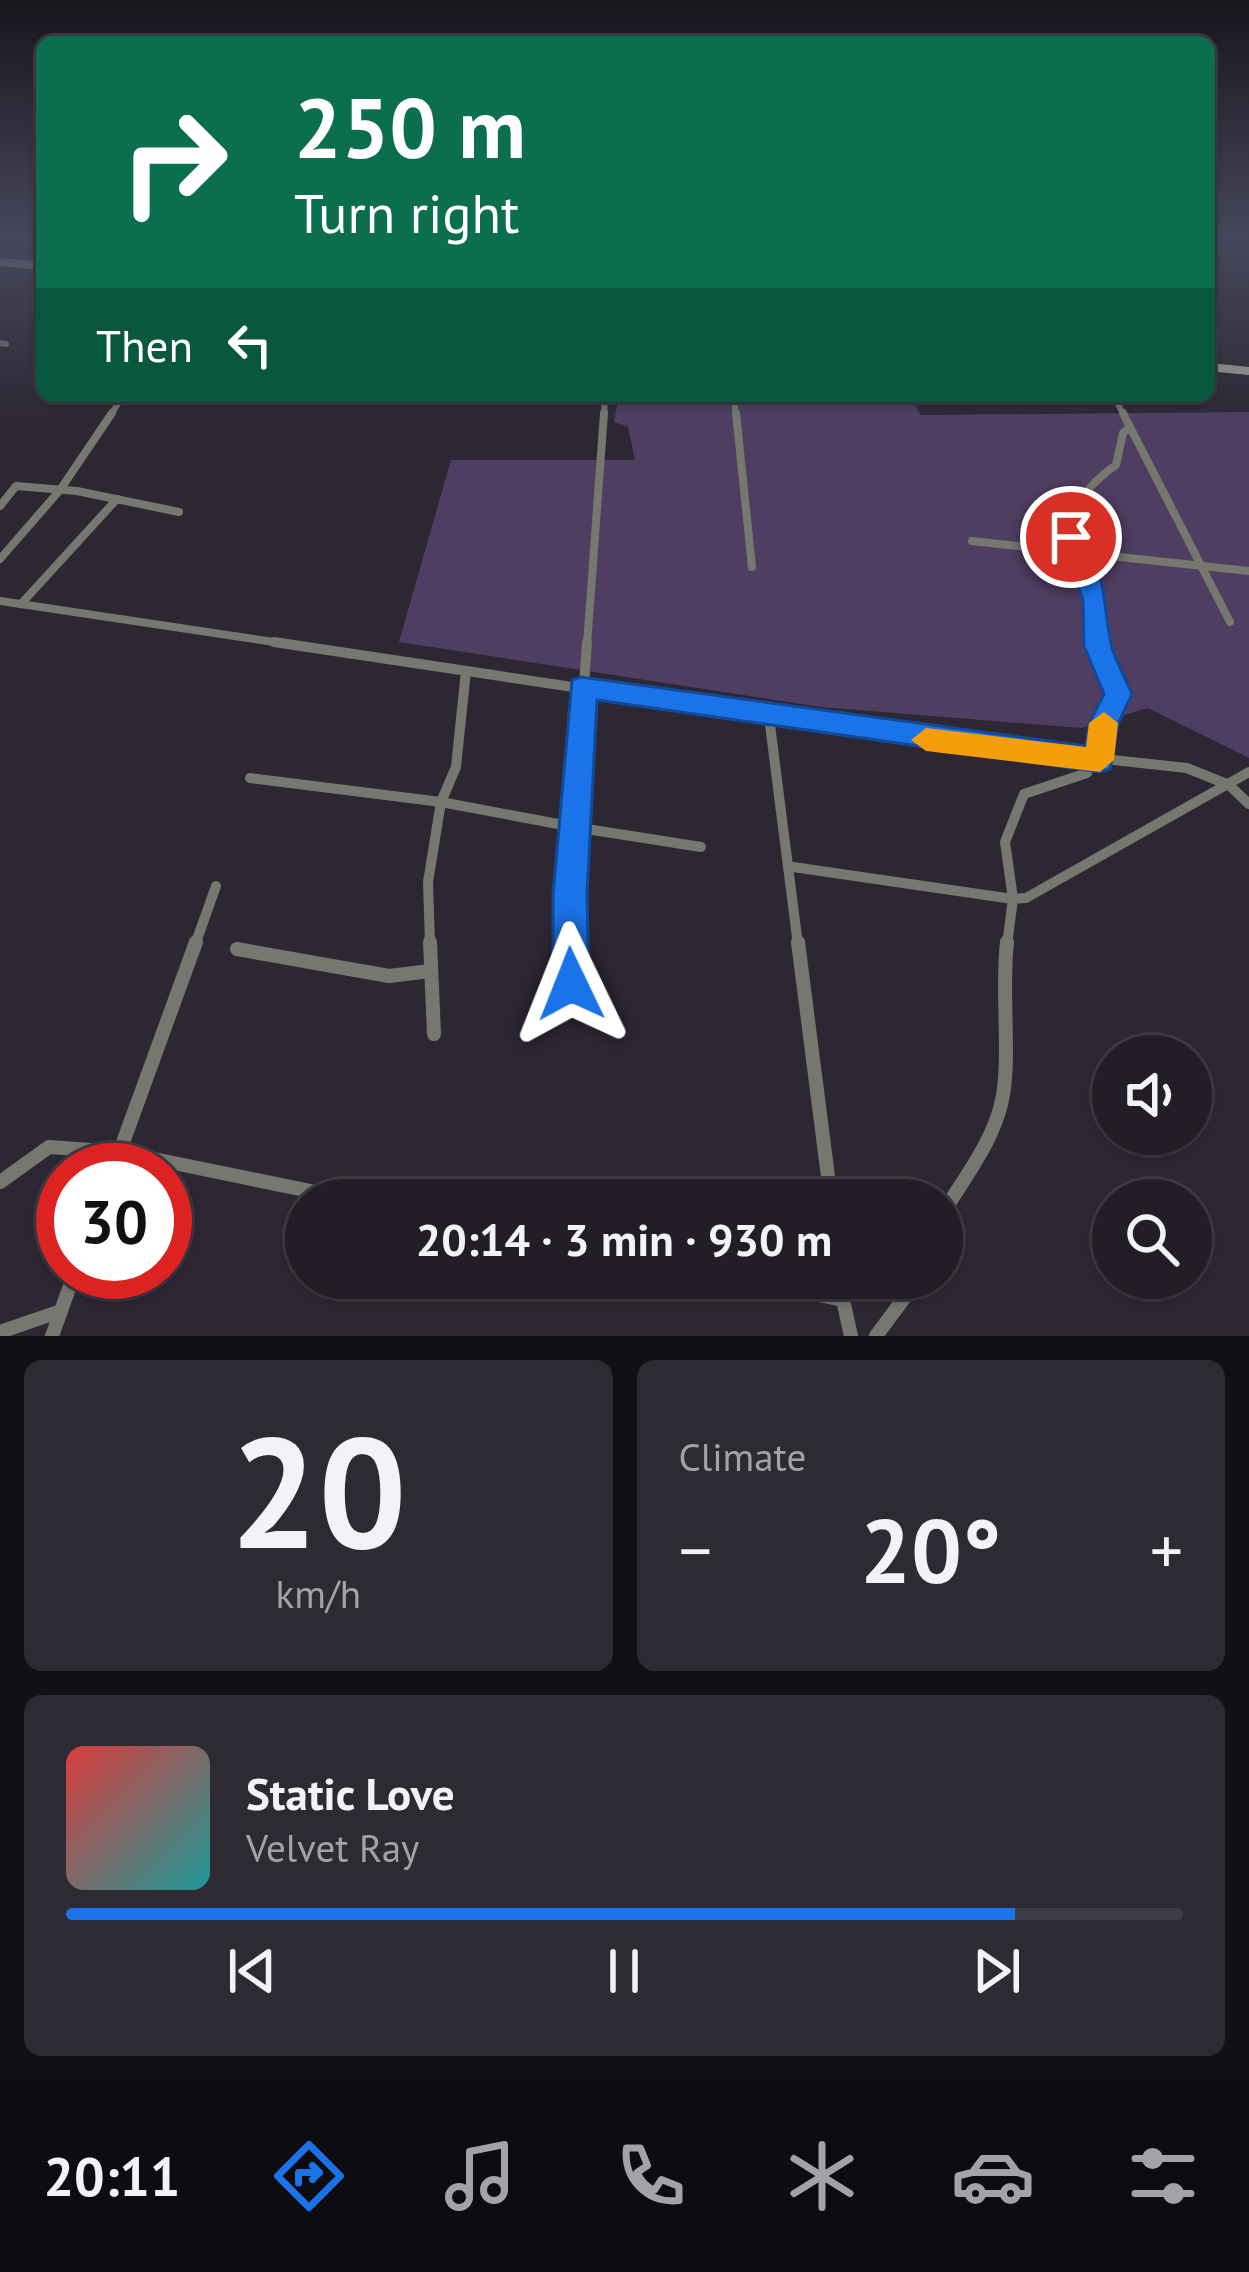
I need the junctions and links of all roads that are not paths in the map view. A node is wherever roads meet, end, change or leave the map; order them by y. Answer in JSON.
{"nodes":[{"id":1,"x":1215,"y":368,"type":"edge"},
{"id":2,"x":1249,"y":370,"type":"edge"},
{"id":3,"x":119,"y":402,"type":"edge"},
{"id":4,"x":605,"y":402,"type":"edge"},
{"id":5,"x":735,"y":402,"type":"edge"},
{"id":6,"x":1117,"y":402,"type":"edge"},
{"id":7,"x":1130,"y":427,"type":"junction"},
{"id":8,"x":0,"y":483,"type":"edge"},
{"id":9,"x":16,"y":485,"type":"junction"},
{"id":10,"x":60,"y":490,"type":"junction"},
{"id":11,"x":117,"y":499,"type":"junction"},
{"id":12,"x":0,"y":506,"type":"edge"},
{"id":13,"x":179,"y":512,"type":"dead end"},
{"id":14,"x":972,"y":541,"type":"dead end"},
{"id":15,"x":1080,"y":553,"type":"junction"},
{"id":16,"x":0,"y":559,"type":"edge"},
{"id":17,"x":752,"y":567,"type":"dead end"},
{"id":18,"x":1204,"y":568,"type":"junction"},
{"id":19,"x":1249,"y":571,"type":"edge"},
{"id":20,"x":0,"y":601,"type":"edge"},
{"id":21,"x":21,"y":604,"type":"junction"},
{"id":22,"x":1230,"y":622,"type":"dead end"},
{"id":23,"x":466,"y":671,"type":"junction"},
{"id":24,"x":581,"y":688,"type":"junction"},
{"id":25,"x":769,"y":717,"type":"junction"},
{"id":26,"x":1100,"y":760,"type":"junction"},
{"id":27,"x":1249,"y":772,"type":"edge"},
{"id":28,"x":250,"y":778,"type":"dead end"},
{"id":29,"x":1229,"y":785,"type":"junction"},
{"id":30,"x":441,"y":802,"type":"junction"},
{"id":31,"x":1249,"y":804,"type":"edge"},
{"id":32,"x":574,"y":827,"type":"junction"},
{"id":33,"x":701,"y":847,"type":"dead end"},
{"id":34,"x":793,"y":867,"type":"junction"},
{"id":35,"x":216,"y":886,"type":"dead end"},
{"id":36,"x":1013,"y":898,"type":"junction"},
{"id":37,"x":237,"y":949,"type":"dead end"},
{"id":38,"x":430,"y":971,"type":"junction"},
{"id":39,"x":571,"y":984,"type":"dead end"},
{"id":40,"x":434,"y":1034,"type":"dead end"},
{"id":41,"x":123,"y":1143,"type":"edge"},
{"id":42,"x":36,"y":1157,"type":"edge"},
{"id":43,"x":192,"y":1167,"type":"edge"},
{"id":44,"x":829,"y":1179,"type":"edge"},
{"id":45,"x":963,"y":1180,"type":"edge"},
{"id":46,"x":0,"y":1182,"type":"edge"},
{"id":47,"x":285,"y":1186,"type":"edge"},
{"id":48,"x":65,"y":1299,"type":"edge"},
{"id":49,"x":838,"y":1299,"type":"edge"},
{"id":50,"x":904,"y":1299,"type":"edge"},
{"id":51,"x":843,"y":1300,"type":"joint"},
{"id":52,"x":61,"y":1310,"type":"junction"},
{"id":53,"x":0,"y":1332,"type":"edge"},
{"id":54,"x":52,"y":1336,"type":"edge"},
{"id":55,"x":851,"y":1336,"type":"edge"},
{"id":56,"x":876,"y":1336,"type":"edge"}],
"edges":[{"from":1,"to":2,"type":"street"},
{"from":3,"to":10,"type":"street"},
{"from":4,"to":24,"type":"street"},
{"from":5,"to":17,"type":"street"},
{"from":6,"to":7,"type":"street"},
{"from":7,"to":15,"type":"street"},
{"from":7,"to":18,"type":"street"},
{"from":8,"to":9,"type":"street"},
{"from":9,"to":10,"type":"street"},
{"from":9,"to":12,"type":"street"},
{"from":10,"to":11,"type":"street"},
{"from":10,"to":16,"type":"street"},
{"from":11,"to":13,"type":"street"},
{"from":11,"to":21,"type":"street"},
{"from":14,"to":15,"type":"street"},
{"from":15,"to":18,"type":"street"},
{"from":15,"to":26,"type":"street"},
{"from":18,"to":19,"type":"street"},
{"from":18,"to":22,"type":"street"},
{"from":20,"to":21,"type":"street"},
{"from":21,"to":23,"type":"street"},
{"from":23,"to":24,"type":"street"},
{"from":23,"to":30,"type":"street"},
{"from":24,"to":25,"type":"street"},
{"from":24,"to":32,"type":"street"},
{"from":25,"to":26,"type":"street"},
{"from":25,"to":34,"type":"street"},
{"from":26,"to":29,"type":"street"},
{"from":26,"to":36,"type":"street"},
{"from":27,"to":29,"type":"street"},
{"from":28,"to":30,"type":"street"},
{"from":29,"to":31,"type":"street"},
{"from":29,"to":36,"type":"street"},
{"from":30,"to":32,"type":"street"},
{"from":30,"to":38,"type":"street"},
{"from":32,"to":33,"type":"street"},
{"from":32,"to":39,"type":"street"},
{"from":34,"to":36,"type":"street"},
{"from":34,"to":44,"type":"street"},
{"from":35,"to":41,"type":"street"},
{"from":36,"to":45,"type":"street"},
{"from":37,"to":38,"type":"street"},
{"from":38,"to":40,"type":"street"},
{"from":42,"to":46,"type":"street"},
{"from":43,"to":47,"type":"street"},
{"from":48,"to":52,"type":"street"},
{"from":49,"to":51,"type":"street"},
{"from":50,"to":56,"type":"street"},
{"from":51,"to":55,"type":"street"},
{"from":52,"to":53,"type":"street"},
{"from":52,"to":54,"type":"street"}]}
